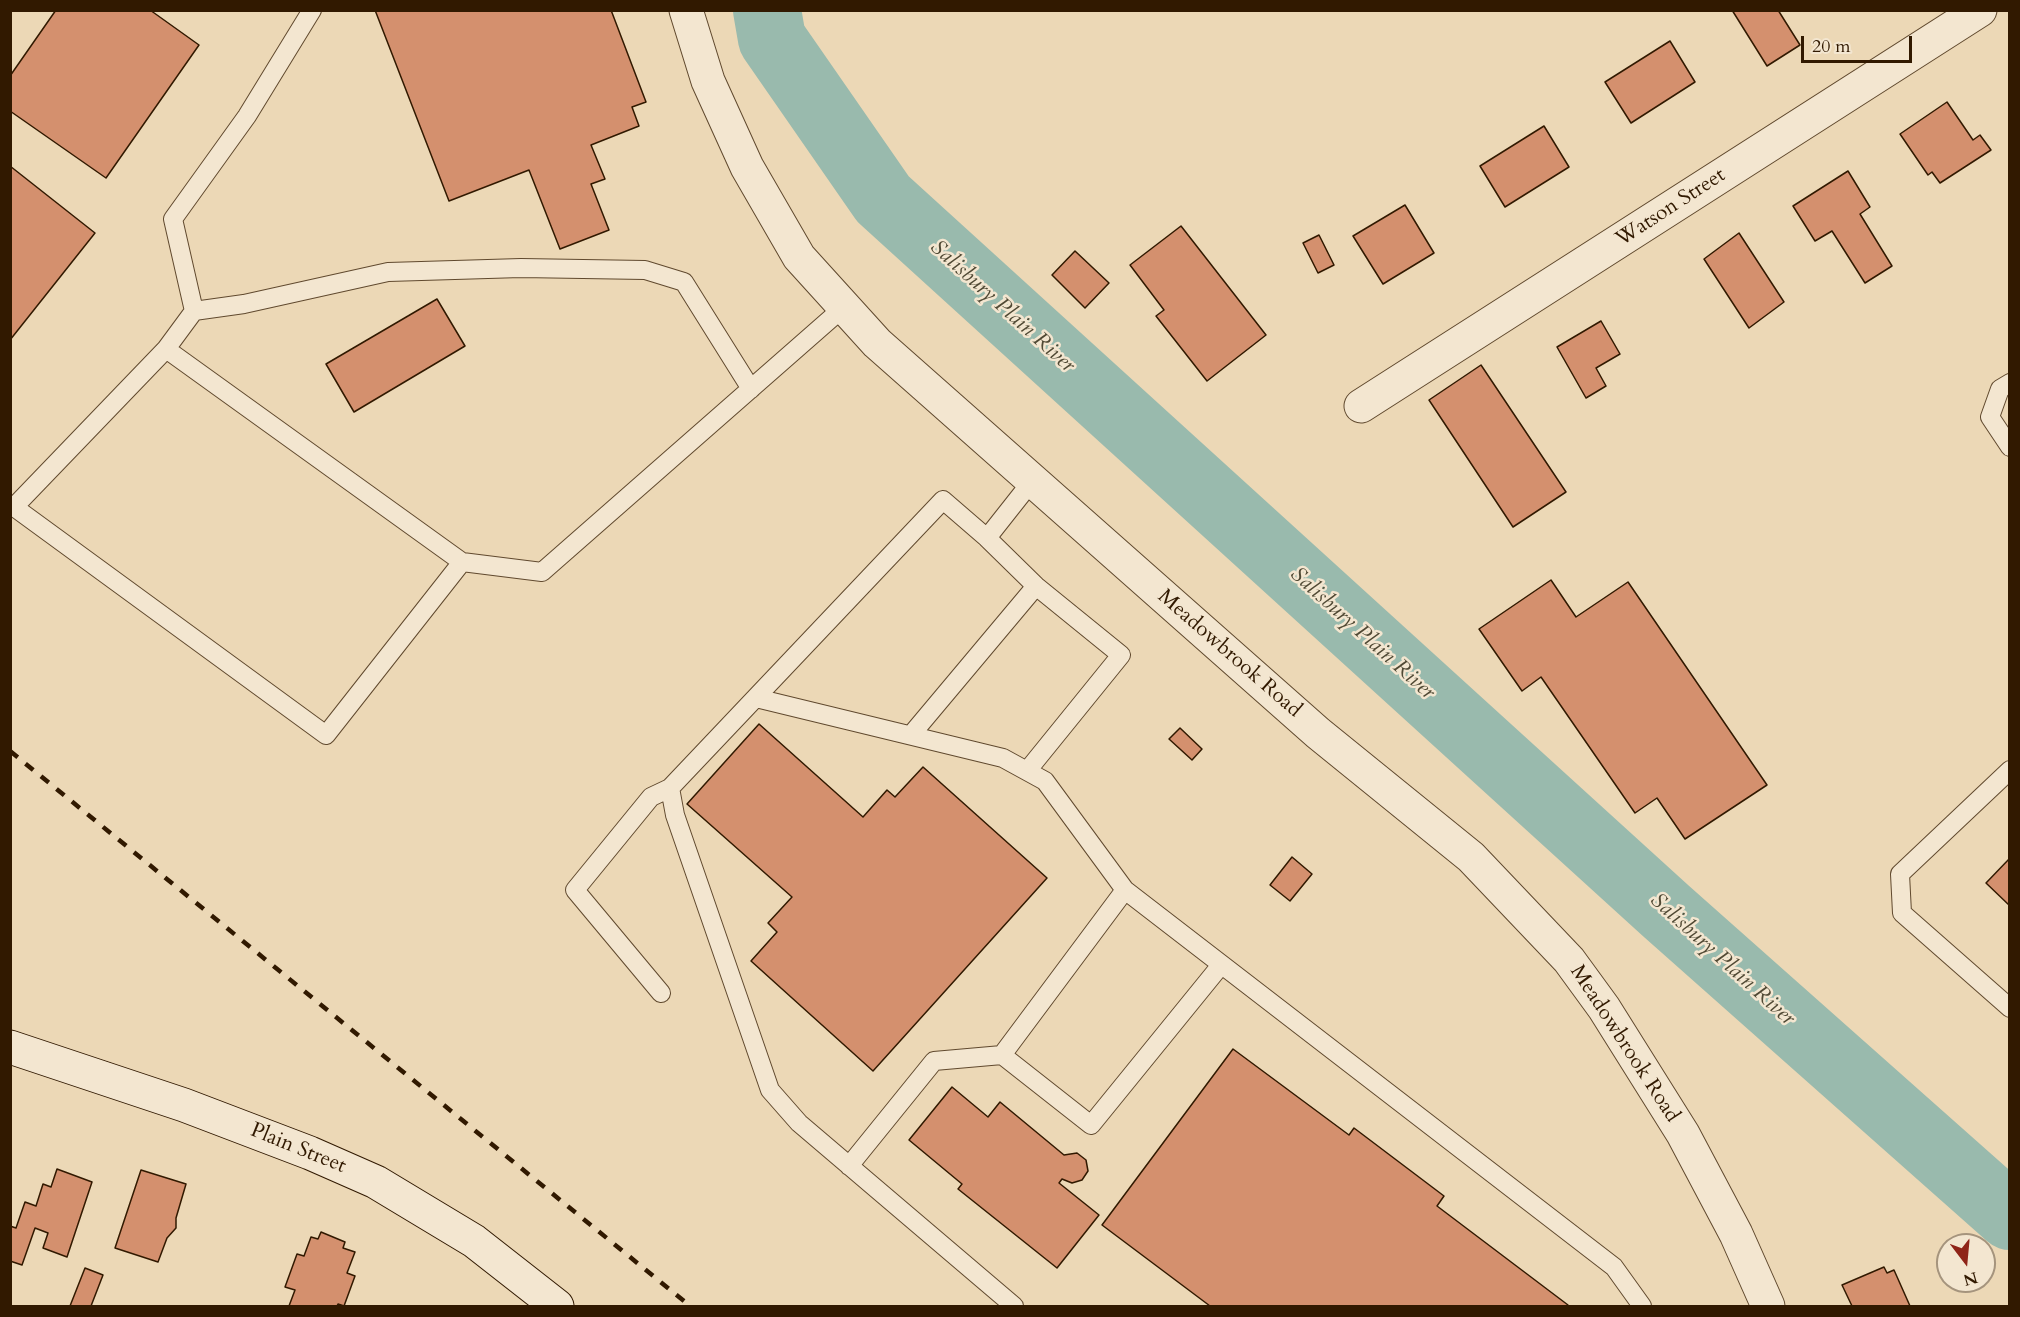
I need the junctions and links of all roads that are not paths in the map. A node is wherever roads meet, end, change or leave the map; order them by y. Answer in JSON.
{"nodes":[{"id":1,"x":312,"y":10,"type":"edge"},
{"id":2,"x":686,"y":10,"type":"edge"},
{"id":3,"x":1980,"y":10,"type":"edge"},
{"id":4,"x":844,"y":307,"type":"junction"},
{"id":5,"x":194,"y":311,"type":"junction"},
{"id":6,"x":166,"y":349,"type":"junction"},
{"id":7,"x":2010,"y":383,"type":"edge"},
{"id":8,"x":751,"y":389,"type":"junction"},
{"id":9,"x":1361,"y":406,"type":"dead end"},
{"id":10,"x":2010,"y":447,"type":"edge"},
{"id":11,"x":1032,"y":480,"type":"junction"},
{"id":12,"x":987,"y":538,"type":"junction"},
{"id":13,"x":462,"y":562,"type":"junction"},
{"id":14,"x":1036,"y":586,"type":"junction"},
{"id":15,"x":756,"y":698,"type":"junction"},
{"id":16,"x":911,"y":735,"type":"junction"},
{"id":17,"x":1027,"y":771,"type":"junction"},
{"id":18,"x":2010,"y":771,"type":"edge"},
{"id":19,"x":670,"y":788,"type":"junction"},
{"id":20,"x":1125,"y":890,"type":"junction"},
{"id":21,"x":1221,"y":965,"type":"junction"},
{"id":22,"x":661,"y":993,"type":"dead end"},
{"id":23,"x":2010,"y":1008,"type":"edge"},
{"id":24,"x":10,"y":1047,"type":"edge"},
{"id":25,"x":1002,"y":1055,"type":"junction"},
{"id":26,"x":849,"y":1166,"type":"junction"},
{"id":27,"x":557,"y":1306,"type":"edge"},
{"id":28,"x":1014,"y":1306,"type":"edge"},
{"id":29,"x":1642,"y":1306,"type":"edge"},
{"id":30,"x":1768,"y":1306,"type":"edge"}],
"edges":[{"from":1,"to":5,"type":"lane"},
{"from":2,"to":4,"type":"street","name":"Meadowbrook Road"},
{"from":3,"to":9,"type":"street","name":"Watson Street"},
{"from":4,"to":8,"type":"lane"},
{"from":4,"to":11,"type":"street","name":"Meadowbrook Road"},
{"from":5,"to":6,"type":"lane"},
{"from":5,"to":8,"type":"lane"},
{"from":6,"to":13,"type":"lane"},
{"from":6,"to":13,"type":"lane"},
{"from":7,"to":10,"type":"lane"},
{"from":8,"to":13,"type":"lane"},
{"from":11,"to":12,"type":"lane"},
{"from":11,"to":30,"type":"street","name":"Meadowbrook Road"},
{"from":12,"to":14,"type":"lane"},
{"from":12,"to":15,"type":"lane"},
{"from":14,"to":16,"type":"lane"},
{"from":14,"to":17,"type":"lane"},
{"from":15,"to":16,"type":"lane"},
{"from":15,"to":19,"type":"lane"},
{"from":16,"to":17,"type":"lane"},
{"from":17,"to":20,"type":"lane"},
{"from":18,"to":23,"type":"lane"},
{"from":19,"to":22,"type":"lane"},
{"from":19,"to":26,"type":"lane"},
{"from":20,"to":21,"type":"lane"},
{"from":20,"to":25,"type":"lane"},
{"from":21,"to":25,"type":"lane"},
{"from":21,"to":29,"type":"lane"},
{"from":24,"to":27,"type":"street","name":"Plain Street"},
{"from":25,"to":26,"type":"lane"},
{"from":26,"to":28,"type":"lane"}]}
